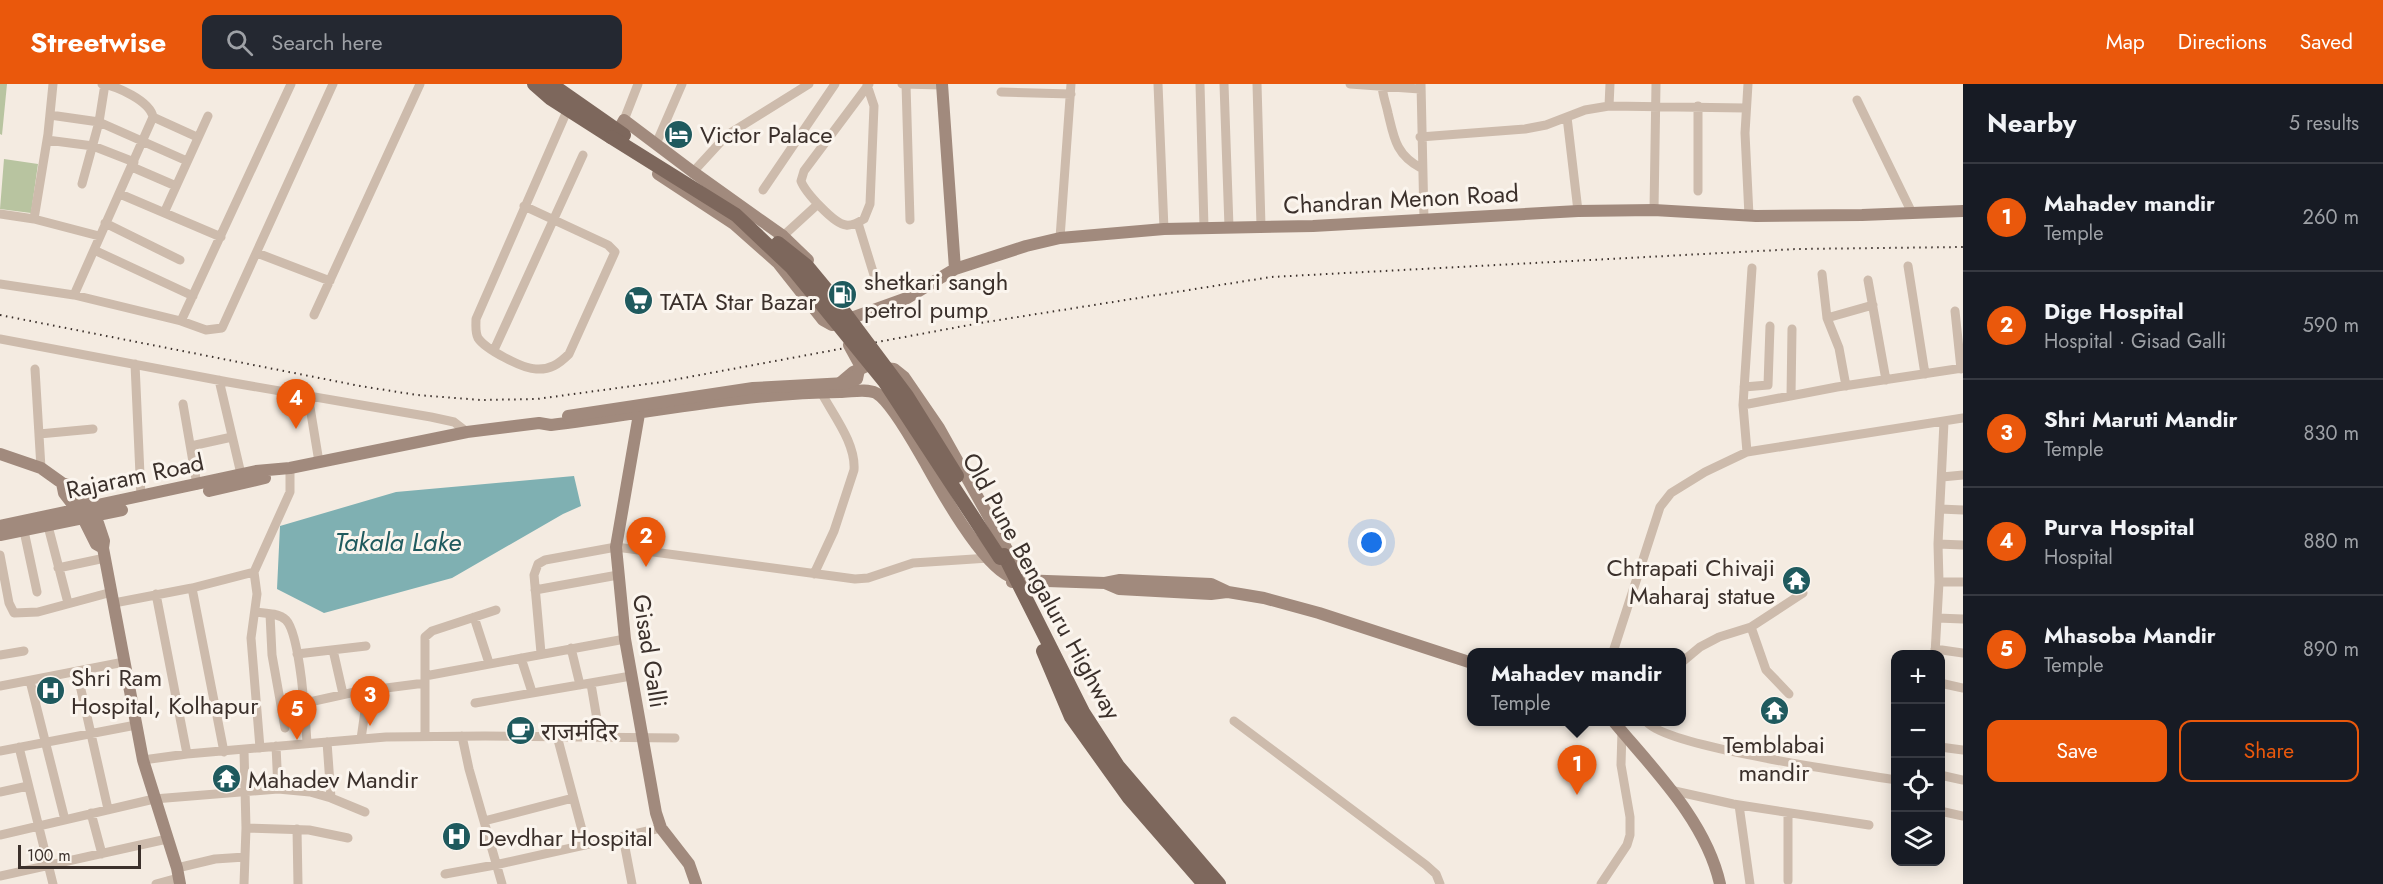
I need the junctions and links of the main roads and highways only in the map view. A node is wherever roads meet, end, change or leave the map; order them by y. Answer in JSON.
{"nodes":[{"id":1,"x":534,"y":84,"type":"edge"},
{"id":2,"x":551,"y":84,"type":"edge"},
{"id":3,"x":570,"y":104,"type":"junction"},
{"id":4,"x":619,"y":131,"type":"junction"},
{"id":5,"x":997,"y":557,"type":"junction"},
{"id":6,"x":1013,"y":578,"type":"junction"},
{"id":7,"x":1204,"y":884,"type":"edge"},
{"id":8,"x":1219,"y":884,"type":"edge"}],
"edges":[{"from":1,"to":3,"type":"main road","name":"Old Pune Bengaluru Highway"},
{"from":2,"to":3,"type":"main road","name":"Old Pune Bengaluru Highway"},
{"from":3,"to":4,"type":"main road","name":"Old Pune Bengaluru Highway"},
{"from":4,"to":5,"type":"main road","name":"Old Pune Bengaluru Highway","bridge":true},
{"from":4,"to":5,"type":"main road","name":"Old Pune Bengaluru Highway","bridge":true},
{"from":5,"to":6,"type":"main road","name":"Old Pune Bengaluru Highway"},
{"from":6,"to":7,"type":"main road","name":"Old Pune Bengaluru Highway"},
{"from":6,"to":8,"type":"main road","name":"Old Pune Bengaluru Highway"}]}
